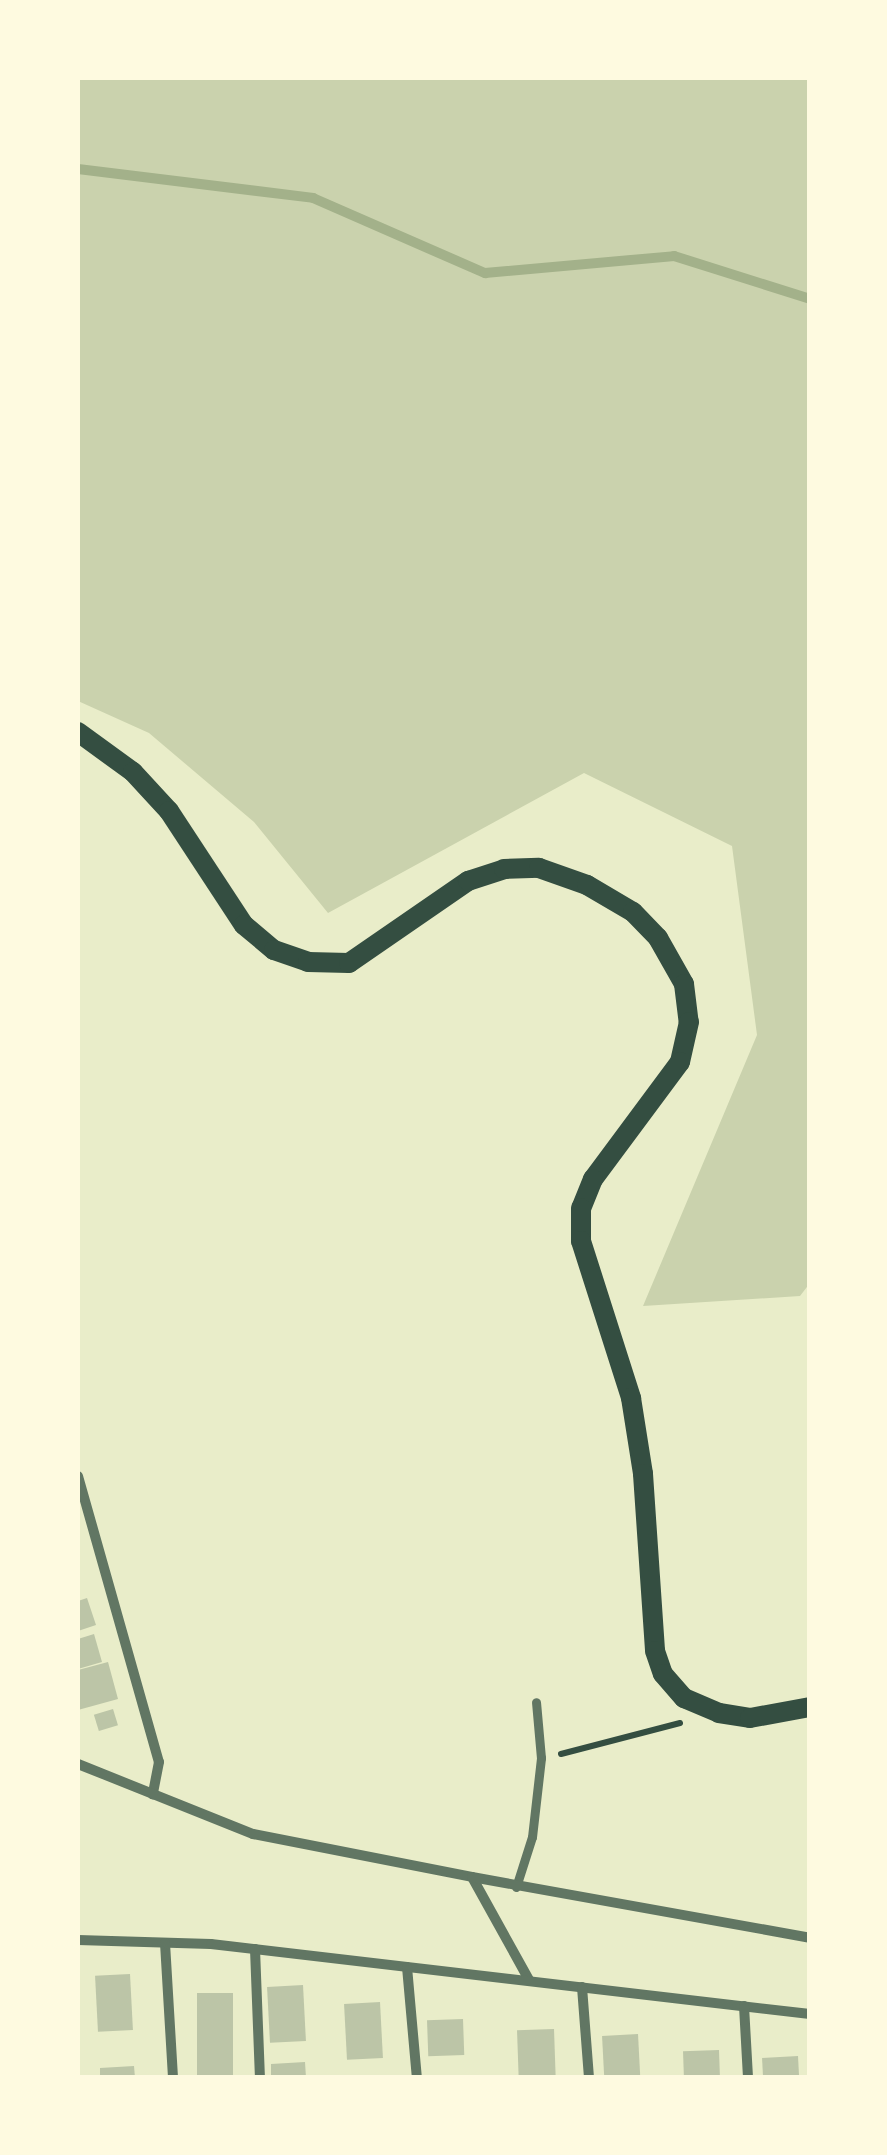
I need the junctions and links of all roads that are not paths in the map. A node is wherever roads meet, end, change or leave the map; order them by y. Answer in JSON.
{"nodes":[{"id":1,"x":78,"y":732,"type":"edge"},
{"id":2,"x":78,"y":1476,"type":"edge"},
{"id":3,"x":536,"y":1702,"type":"dead end"},
{"id":4,"x":808,"y":1708,"type":"edge"},
{"id":5,"x":78,"y":1764,"type":"edge"},
{"id":6,"x":153,"y":1794,"type":"junction"},
{"id":7,"x":472,"y":1877,"type":"junction"},
{"id":8,"x":516,"y":1888,"type":"junction"},
{"id":9,"x":810,"y":1938,"type":"edge"},
{"id":10,"x":78,"y":1940,"type":"edge"},
{"id":11,"x":165,"y":1942,"type":"junction"},
{"id":12,"x":255,"y":1949,"type":"junction"},
{"id":13,"x":407,"y":1967,"type":"junction"},
{"id":14,"x":530,"y":1980,"type":"junction"},
{"id":15,"x":582,"y":1987,"type":"junction"},
{"id":16,"x":744,"y":2006,"type":"junction"},
{"id":17,"x":810,"y":2014,"type":"edge"},
{"id":18,"x":173,"y":2078,"type":"edge"},
{"id":19,"x":260,"y":2078,"type":"edge"},
{"id":20,"x":418,"y":2078,"type":"edge"},
{"id":21,"x":589,"y":2078,"type":"edge"},
{"id":22,"x":748,"y":2078,"type":"edge"}],
"edges":[{"from":1,"to":4,"type":"main road"},
{"from":2,"to":6,"type":"street"},
{"from":3,"to":8,"type":"street"},
{"from":5,"to":6,"type":"street"},
{"from":6,"to":7,"type":"street"},
{"from":7,"to":8,"type":"street"},
{"from":7,"to":14,"type":"street"},
{"from":8,"to":9,"type":"street"},
{"from":10,"to":11,"type":"street"},
{"from":11,"to":12,"type":"street"},
{"from":11,"to":18,"type":"street"},
{"from":12,"to":13,"type":"street"},
{"from":12,"to":19,"type":"street"},
{"from":13,"to":14,"type":"street"},
{"from":13,"to":20,"type":"street"},
{"from":14,"to":15,"type":"street"},
{"from":15,"to":16,"type":"street"},
{"from":15,"to":21,"type":"street"},
{"from":16,"to":17,"type":"street"},
{"from":16,"to":22,"type":"street"}]}
